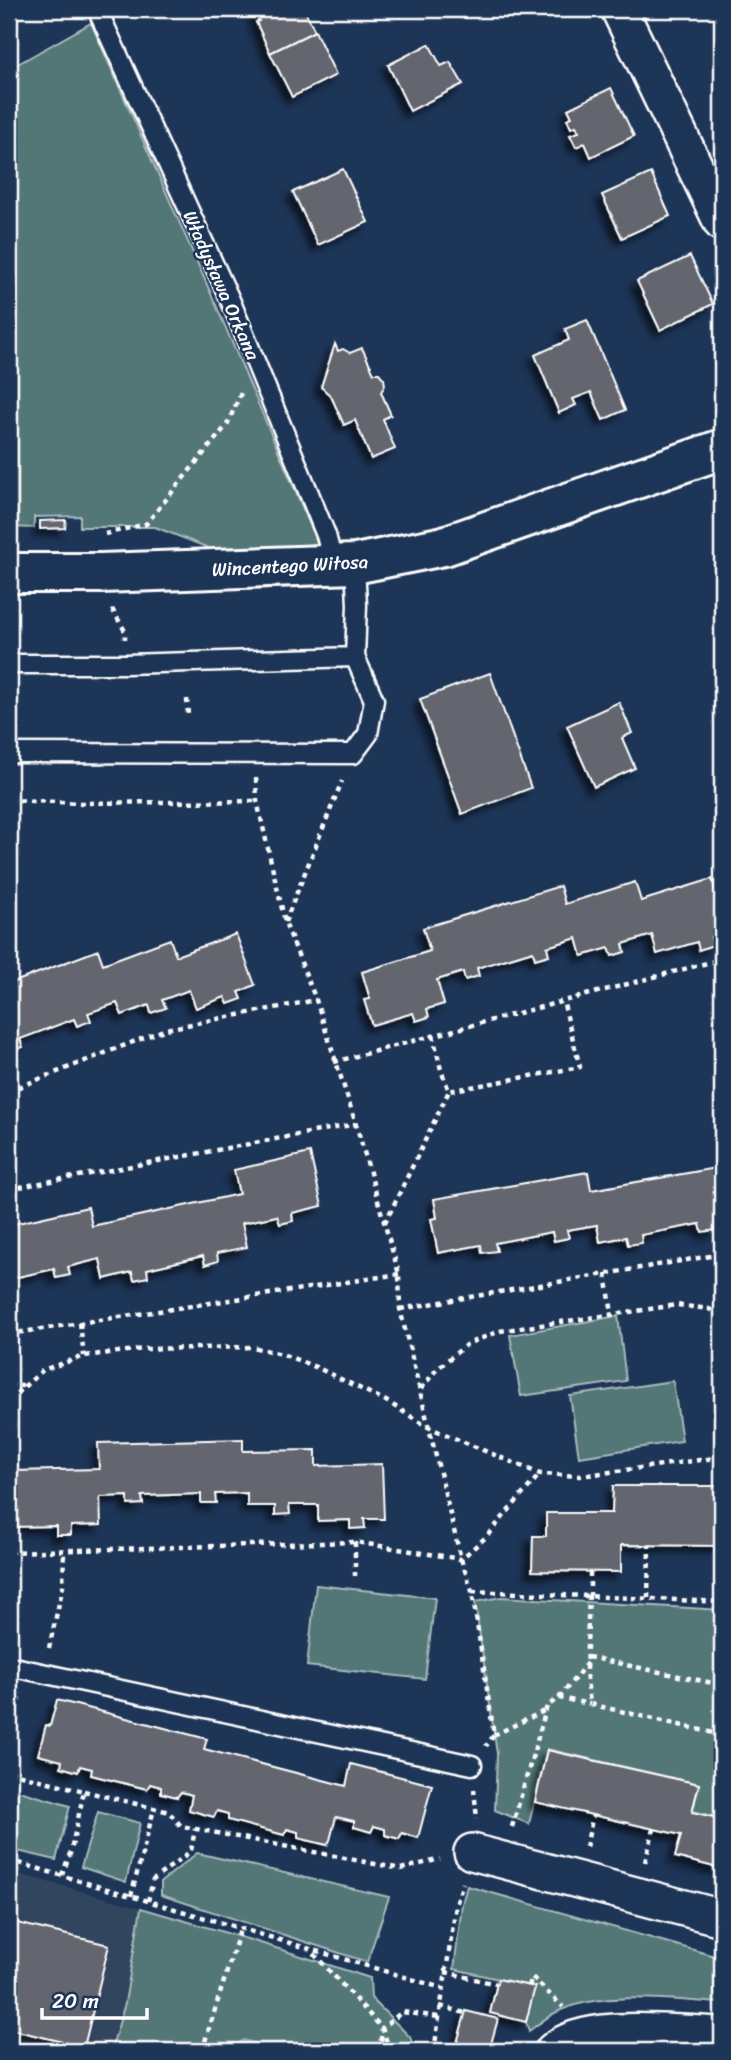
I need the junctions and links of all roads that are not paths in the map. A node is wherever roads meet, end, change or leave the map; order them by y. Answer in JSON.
{"nodes":[{"id":1,"x":97,"y":9,"type":"edge"},
{"id":2,"x":619,"y":9,"type":"edge"},
{"id":3,"x":722,"y":223,"type":"edge"},
{"id":4,"x":722,"y":449,"type":"edge"},
{"id":5,"x":344,"y":565,"type":"junction"},
{"id":6,"x":9,"y":573,"type":"edge"},
{"id":7,"x":355,"y":657,"type":"junction"},
{"id":8,"x":9,"y":664,"type":"edge"},
{"id":9,"x":9,"y":753,"type":"edge"},
{"id":10,"x":9,"y":1666,"type":"edge"},
{"id":11,"x":472,"y":1765,"type":"road end"},
{"id":12,"x":472,"y":1852,"type":"road end"},
{"id":13,"x":722,"y":1918,"type":"edge"},
{"id":14,"x":722,"y":2035,"type":"edge"},
{"id":15,"x":553,"y":2051,"type":"edge"}],
"edges":[{"from":1,"to":5,"type":"lane","name":"Władysława Orkana"},
{"from":2,"to":3,"type":"street"},
{"from":4,"to":5,"type":"street","name":"Wincentego Witosa"},
{"from":5,"to":6,"type":"street","name":"Wincentego Witosa"},
{"from":5,"to":7,"type":"lane","name":"Władysława Orkana"},
{"from":7,"to":8,"type":"lane"},
{"from":7,"to":9,"type":"lane"},
{"from":10,"to":11,"type":"lane"},
{"from":12,"to":13,"type":"street"},
{"from":14,"to":15,"type":"street"}]}
